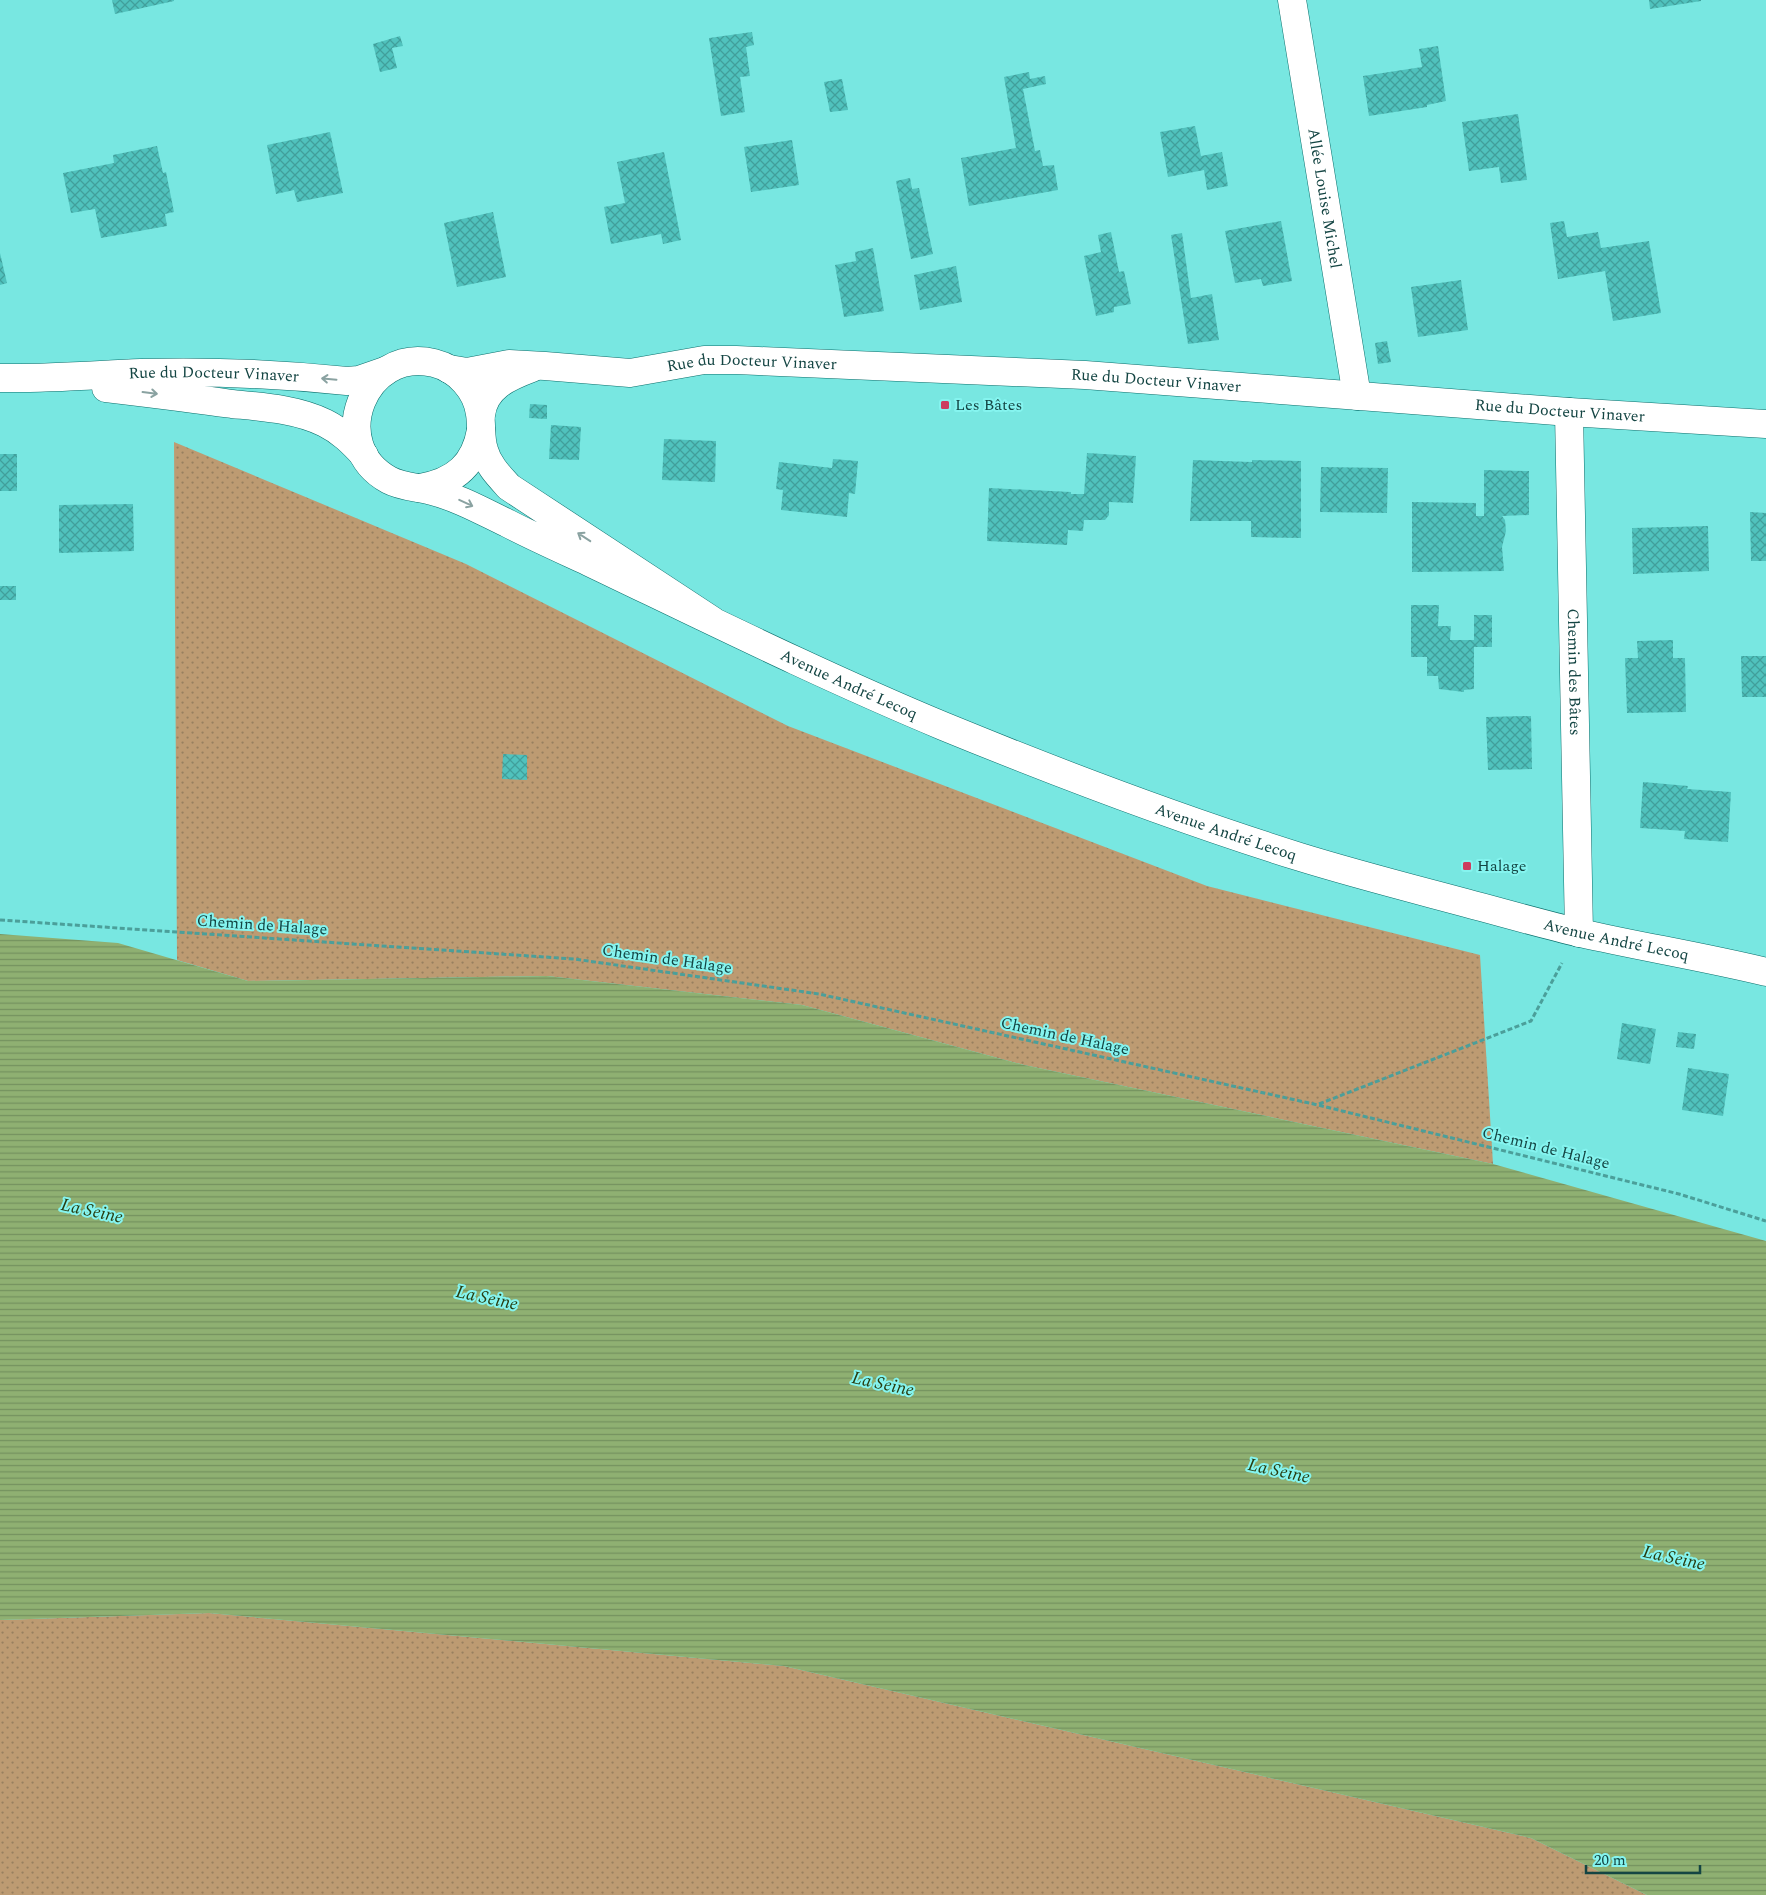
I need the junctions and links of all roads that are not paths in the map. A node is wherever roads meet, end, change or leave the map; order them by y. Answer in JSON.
{"nodes":[{"id":1,"x":1292,"y":0,"type":"edge"},
{"id":2,"x":545,"y":366,"type":"junction"},
{"id":3,"x":393,"y":367,"type":"junction"},
{"id":4,"x":449,"y":369,"type":"junction"},
{"id":5,"x":0,"y":378,"type":"edge"},
{"id":6,"x":32,"y":379,"type":"junction"},
{"id":7,"x":1358,"y":396,"type":"junction"},
{"id":8,"x":1570,"y":412,"type":"junction"},
{"id":9,"x":481,"y":422,"type":"junction"},
{"id":10,"x":1766,"y":424,"type":"edge"},
{"id":11,"x":364,"y":455,"type":"junction"},
{"id":12,"x":420,"y":488,"type":"junction"},
{"id":13,"x":713,"y":621,"type":"junction"},
{"id":14,"x":1579,"y":933,"type":"junction"},
{"id":15,"x":1766,"y":972,"type":"edge"}],
"edges":[{"from":1,"to":7,"type":"main road","name":"Allée Louise Michel"},
{"from":2,"to":4,"type":"main road","name":"Rue du Docteur Vinaver"},
{"from":2,"to":7,"type":"main road","name":"Rue du Docteur Vinaver"},
{"from":2,"to":9,"type":"main road","name":"Rue du Docteur Vinaver"},
{"from":3,"to":4,"type":"main road"},
{"from":3,"to":6,"type":"main road","name":"Rue du Docteur Vinaver","one_way":true},
{"from":3,"to":11,"type":"main road"},
{"from":4,"to":9,"type":"main road"},
{"from":5,"to":6,"type":"main road","name":"Rue du Docteur Vinaver"},
{"from":6,"to":11,"type":"main road","name":"Rue du Docteur Vinaver","one_way":true},
{"from":7,"to":8,"type":"main road","name":"Rue du Docteur Vinaver"},
{"from":8,"to":10,"type":"main road","name":"Rue du Docteur Vinaver"},
{"from":8,"to":14,"type":"main road","name":"Chemin des Bâtes"},
{"from":9,"to":12,"type":"main road"},
{"from":13,"to":9,"type":"main road","one_way":true},
{"from":11,"to":12,"type":"main road"},
{"from":12,"to":13,"type":"main road","one_way":true},
{"from":13,"to":14,"type":"main road","name":"Avenue André Lecoq"},
{"from":14,"to":15,"type":"main road","name":"Avenue André Lecoq"}]}
